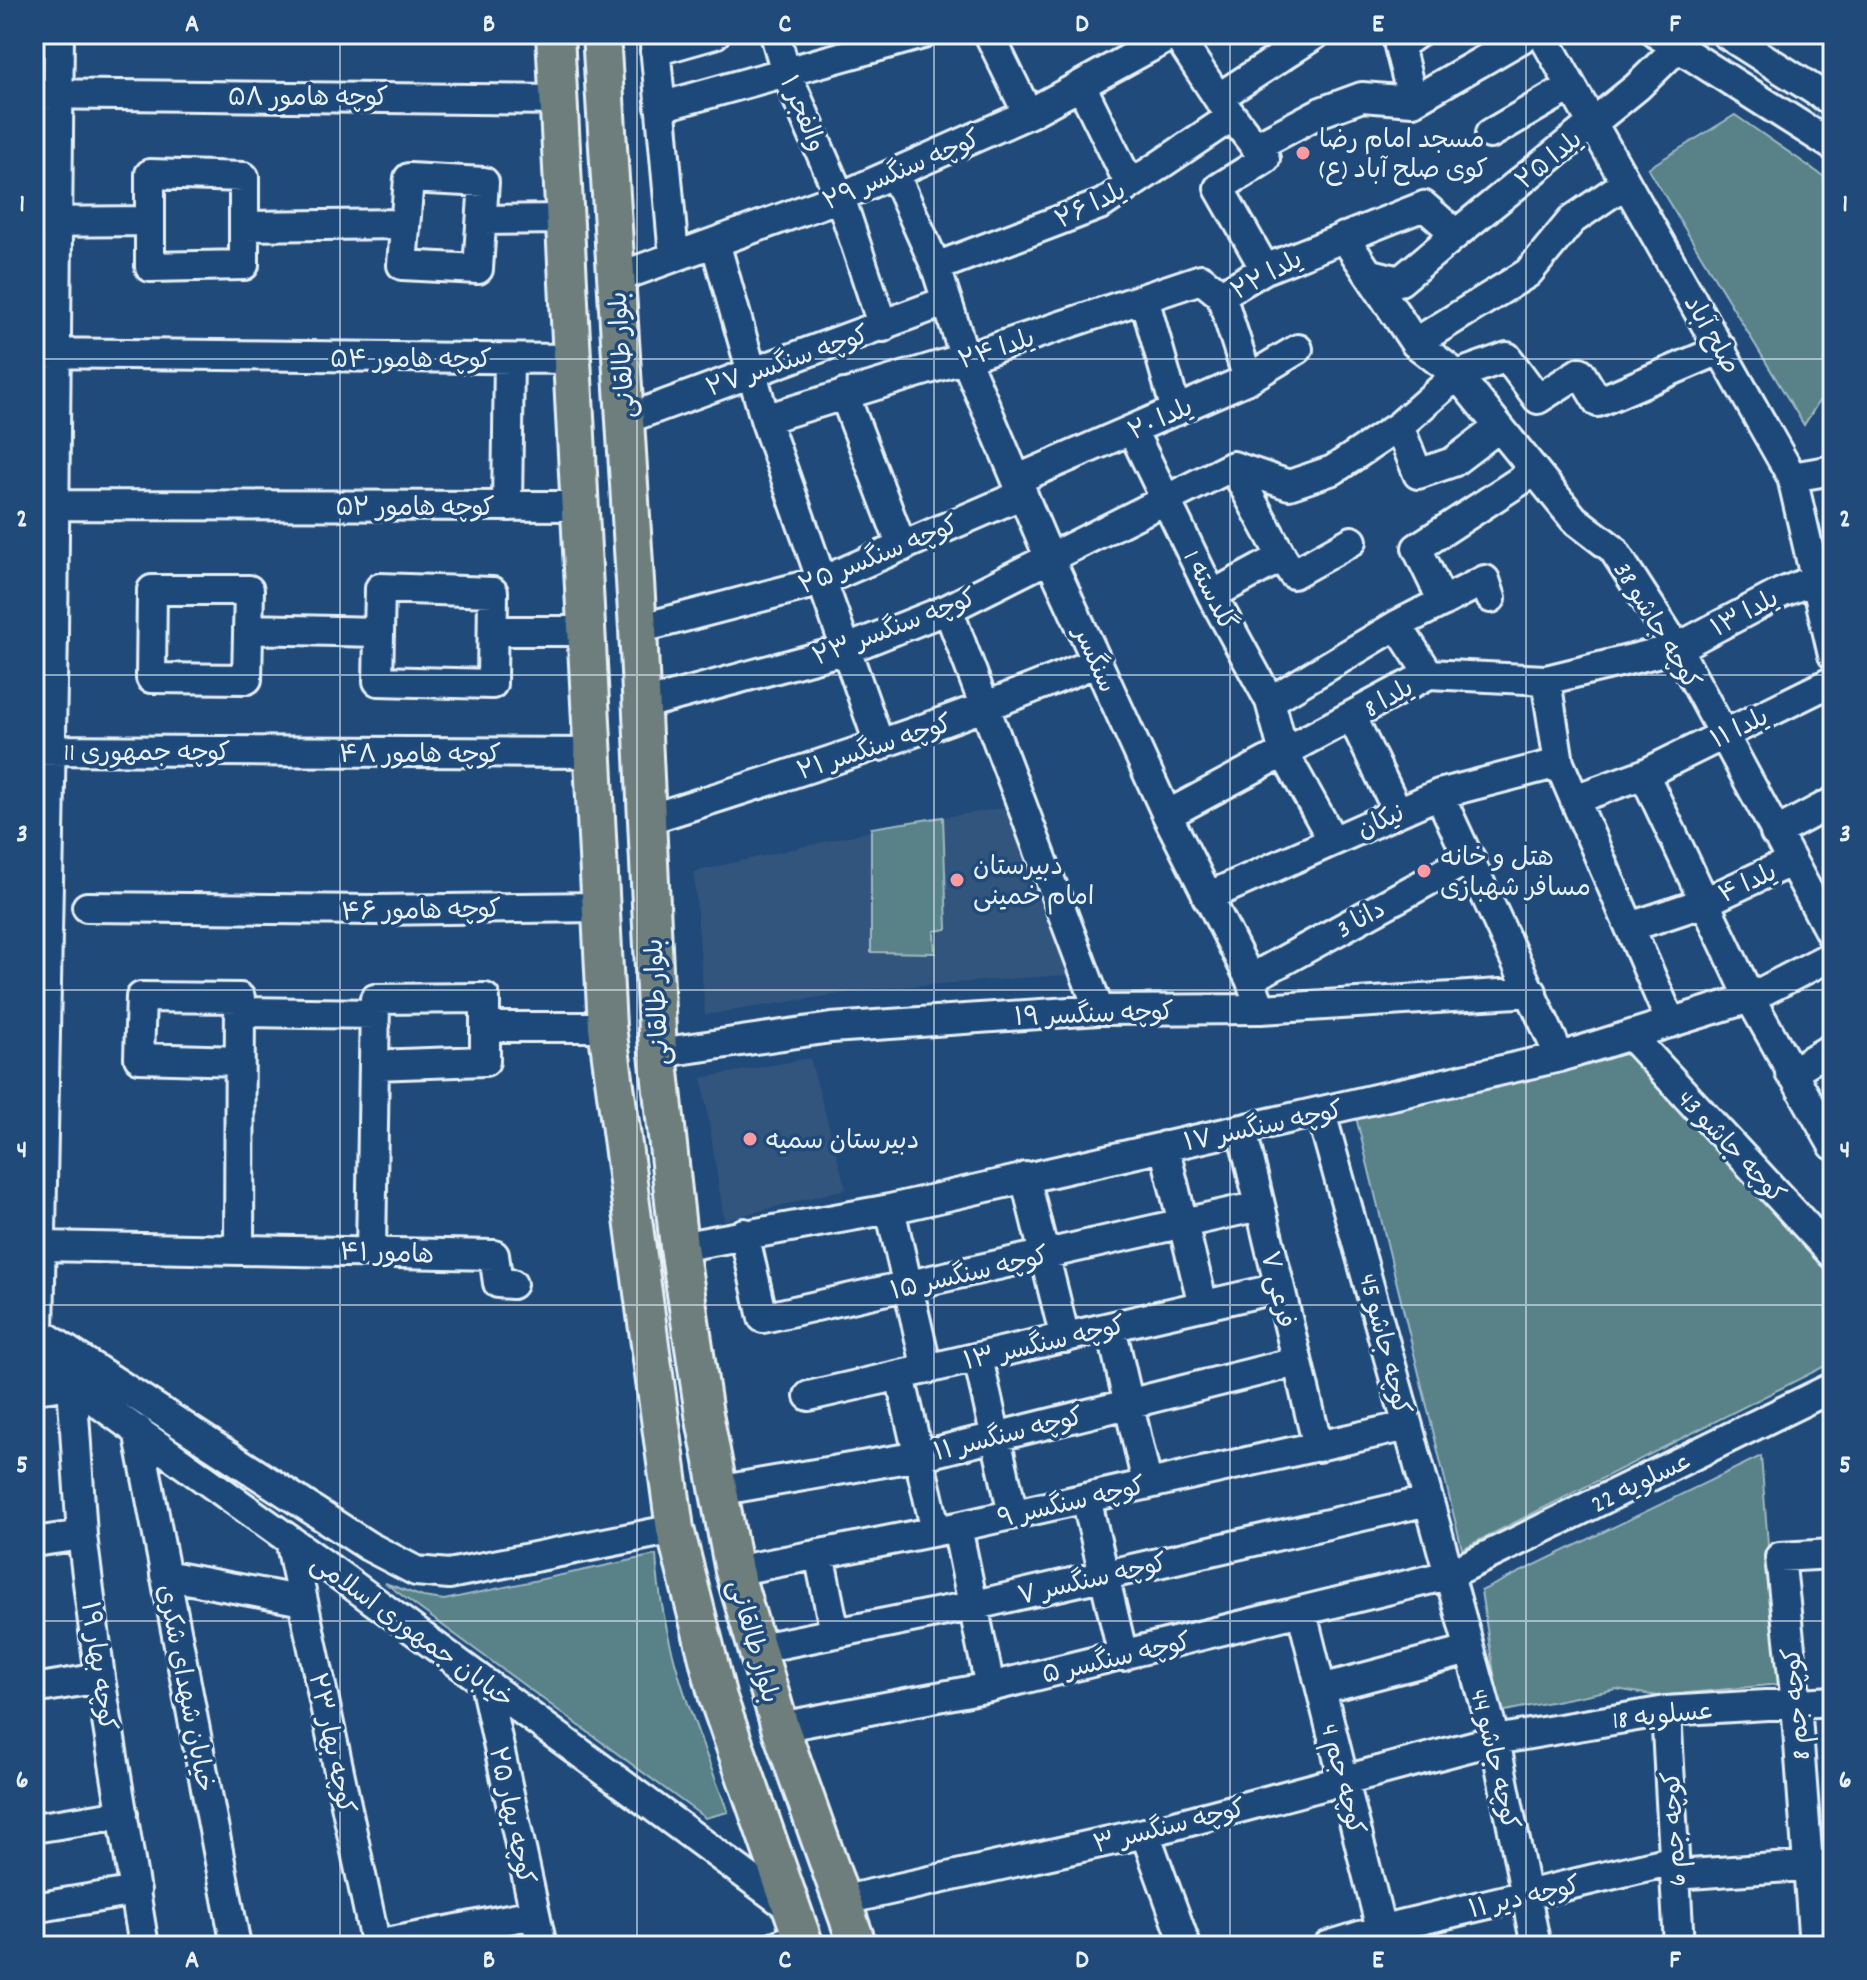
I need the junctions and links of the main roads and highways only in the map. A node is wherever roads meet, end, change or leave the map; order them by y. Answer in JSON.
{"nodes":[{"id":1,"x":555,"y":34,"type":"edge"},
{"id":2,"x":601,"y":34,"type":"edge"},
{"id":3,"x":717,"y":1491,"type":"junction"},
{"id":4,"x":673,"y":1516,"type":"junction"},
{"id":5,"x":792,"y":1934,"type":"edge"},
{"id":6,"x":858,"y":1946,"type":"edge"}],
"edges":[{"from":1,"to":4,"type":"main road","name":"بلوار طالقانی"},
{"from":2,"to":3,"type":"main road","name":"بلوار طالقانی"},
{"from":3,"to":4,"type":"main road"},
{"from":3,"to":6,"type":"main road","name":"بلوار طالقانی"},
{"from":4,"to":5,"type":"main road","name":"بلوار طالقانی"}]}
